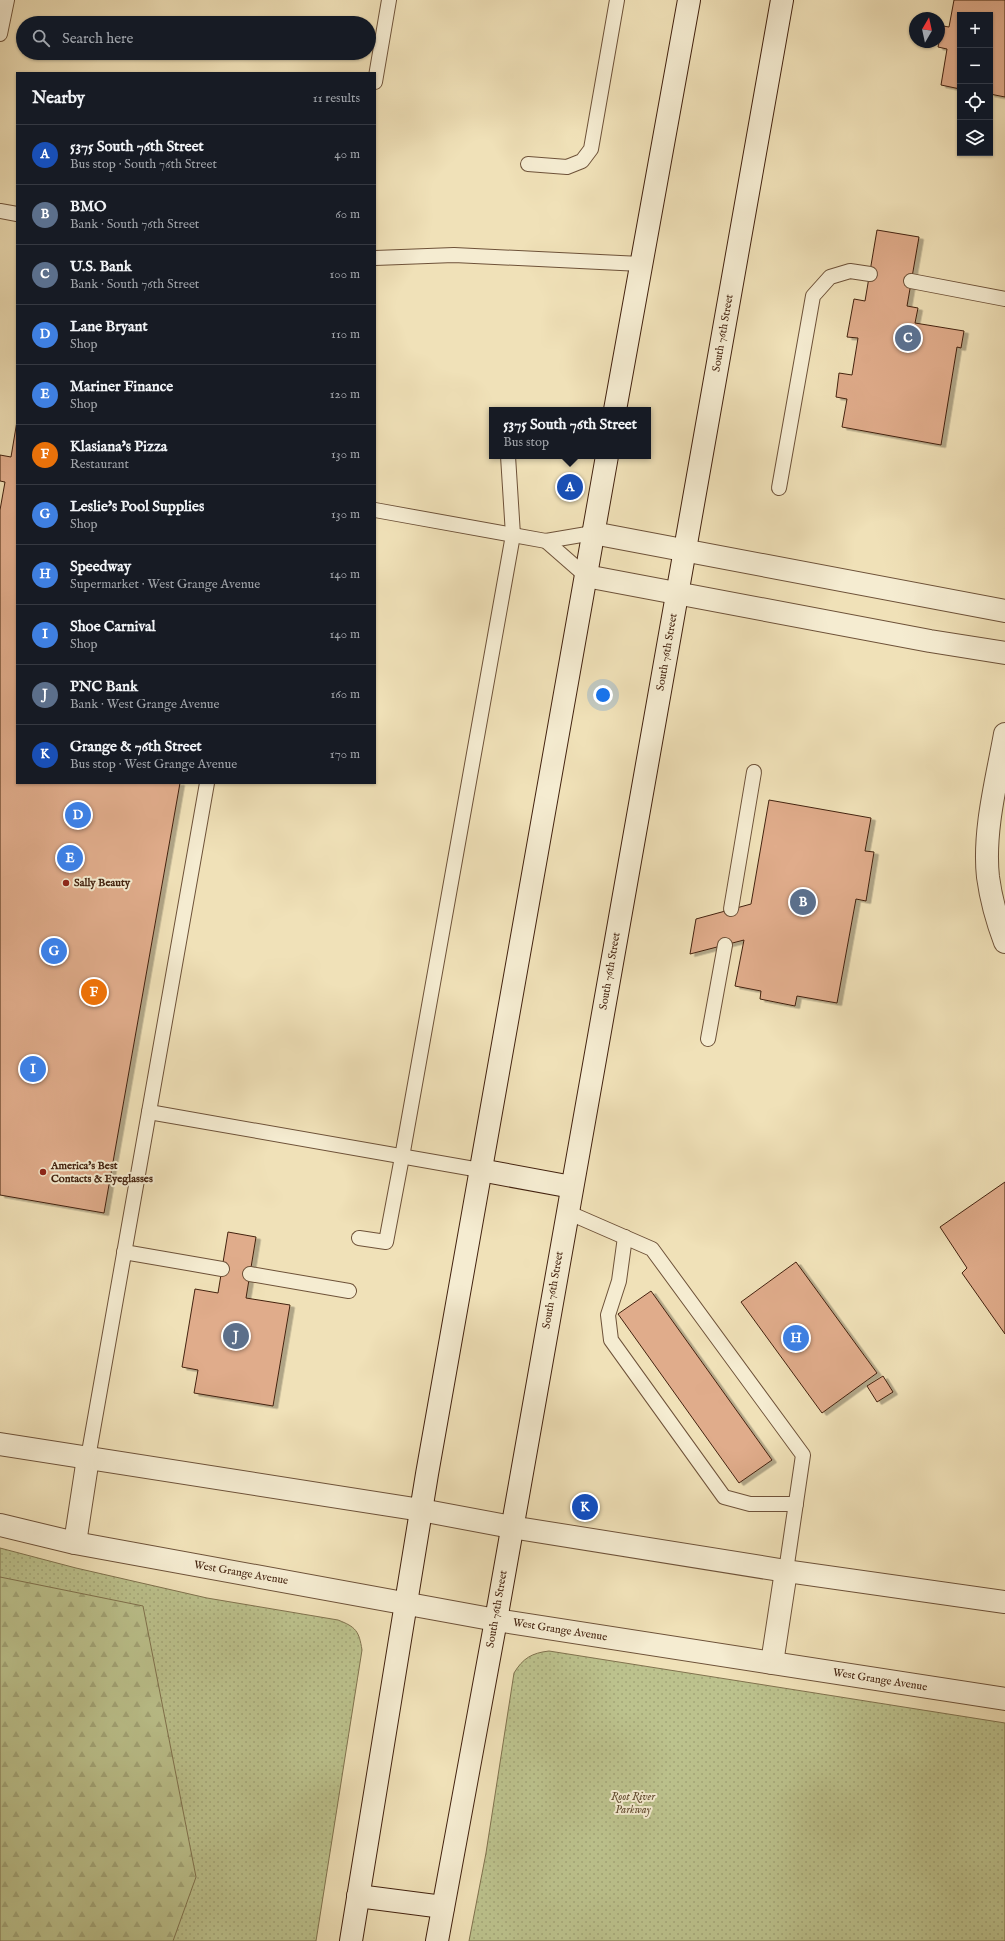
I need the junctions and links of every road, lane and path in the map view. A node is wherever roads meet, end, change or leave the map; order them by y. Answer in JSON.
{"nodes":[{"id":1,"x":6,"y":0,"type":"edge"},
{"id":2,"x":389,"y":0,"type":"edge"},
{"id":3,"x":617,"y":0,"type":"edge"},
{"id":4,"x":689,"y":0,"type":"edge"},
{"id":5,"x":782,"y":0,"type":"edge"},
{"id":6,"x":0,"y":34,"type":"edge"},
{"id":7,"x":376,"y":76,"type":"edge"},
{"id":8,"x":528,"y":164,"type":"dead end"},
{"id":9,"x":0,"y":210,"type":"edge"},
{"id":10,"x":16,"y":214,"type":"edge"},
{"id":11,"x":376,"y":258,"type":"edge"},
{"id":12,"x":641,"y":264,"type":"junction"},
{"id":13,"x":870,"y":274,"type":"dead end"},
{"id":14,"x":912,"y":281,"type":"dead end"},
{"id":15,"x":1005,"y":299,"type":"edge"},
{"id":16,"x":616,"y":407,"type":"edge"},
{"id":17,"x":508,"y":459,"type":"edge"},
{"id":18,"x":606,"y":459,"type":"edge"},
{"id":19,"x":779,"y":488,"type":"dead end"},
{"id":20,"x":376,"y":510,"type":"edge"},
{"id":21,"x":593,"y":534,"type":"junction"},
{"id":22,"x":513,"y":535,"type":"junction"},
{"id":23,"x":546,"y":541,"type":"junction"},
{"id":24,"x":684,"y":550,"type":"junction"},
{"id":25,"x":586,"y":576,"type":"junction"},
{"id":26,"x":677,"y":593,"type":"junction"},
{"id":27,"x":1005,"y":611,"type":"edge"},
{"id":28,"x":1005,"y":653,"type":"edge"},
{"id":29,"x":1005,"y":734,"type":"edge"},
{"id":30,"x":754,"y":772,"type":"dead end"},
{"id":31,"x":207,"y":784,"type":"edge"},
{"id":32,"x":731,"y":909,"type":"dead end"},
{"id":33,"x":1005,"y":942,"type":"edge"},
{"id":34,"x":725,"y":945,"type":"dead end"},
{"id":35,"x":708,"y":1039,"type":"dead end"},
{"id":36,"x":149,"y":1112,"type":"junction"},
{"id":37,"x":402,"y":1156,"type":"junction"},
{"id":38,"x":480,"y":1170,"type":"junction"},
{"id":39,"x":572,"y":1186,"type":"junction"},
{"id":40,"x":567,"y":1212,"type":"junction"},
{"id":41,"x":625,"y":1237,"type":"junction"},
{"id":42,"x":359,"y":1238,"type":"dead end"},
{"id":43,"x":124,"y":1252,"type":"junction"},
{"id":44,"x":222,"y":1269,"type":"dead end"},
{"id":45,"x":250,"y":1274,"type":"dead end"},
{"id":46,"x":349,"y":1291,"type":"dead end"},
{"id":47,"x":0,"y":1444,"type":"edge"},
{"id":48,"x":88,"y":1458,"type":"junction"},
{"id":49,"x":796,"y":1504,"type":"junction"},
{"id":50,"x":421,"y":1510,"type":"junction"},
{"id":51,"x":0,"y":1525,"type":"edge"},
{"id":52,"x":511,"y":1527,"type":"junction"},
{"id":53,"x":75,"y":1543,"type":"junction"},
{"id":54,"x":786,"y":1571,"type":"junction"},
{"id":55,"x":1005,"y":1602,"type":"edge"},
{"id":56,"x":406,"y":1603,"type":"junction"},
{"id":57,"x":496,"y":1620,"type":"junction"},
{"id":58,"x":772,"y":1663,"type":"junction"},
{"id":59,"x":1005,"y":1699,"type":"edge"},
{"id":60,"x":358,"y":1896,"type":"junction"},
{"id":61,"x":443,"y":1907,"type":"junction"},
{"id":62,"x":351,"y":1941,"type":"edge"},
{"id":63,"x":437,"y":1941,"type":"edge"}],
"edges":[{"from":1,"to":6,"type":"lane"},
{"from":2,"to":7,"type":"lane"},
{"from":3,"to":8,"type":"lane"},
{"from":4,"to":12,"type":"main road"},
{"from":5,"to":24,"type":"main road","name":"South 76th Street"},
{"from":9,"to":10,"type":"lane"},
{"from":11,"to":12,"type":"lane"},
{"from":12,"to":16,"type":"main road"},
{"from":13,"to":19,"type":"lane"},
{"from":14,"to":15,"type":"lane"},
{"from":17,"to":22,"type":"lane"},
{"from":18,"to":21,"type":"main road"},
{"from":20,"to":22,"type":"lane"},
{"from":21,"to":23,"type":"lane"},
{"from":21,"to":24,"type":"main road"},
{"from":21,"to":25,"type":"main road"},
{"from":22,"to":23,"type":"lane"},
{"from":22,"to":37,"type":"lane"},
{"from":23,"to":25,"type":"lane"},
{"from":24,"to":26,"type":"main road","name":"South 76th Street"},
{"from":24,"to":27,"type":"main road"},
{"from":25,"to":26,"type":"main road"},
{"from":25,"to":38,"type":"main road"},
{"from":26,"to":28,"type":"main road"},
{"from":26,"to":39,"type":"main road","name":"South 76th Street"},
{"from":29,"to":33,"type":"main road"},
{"from":30,"to":32,"type":"lane"},
{"from":31,"to":36,"type":"lane"},
{"from":34,"to":35,"type":"lane"},
{"from":36,"to":37,"type":"lane"},
{"from":36,"to":43,"type":"lane"},
{"from":37,"to":38,"type":"lane"},
{"from":37,"to":42,"type":"lane"},
{"from":38,"to":39,"type":"main road"},
{"from":38,"to":50,"type":"main road"},
{"from":39,"to":40,"type":"main road","name":"South 76th Street"},
{"from":40,"to":41,"type":"lane"},
{"from":40,"to":52,"type":"main road","name":"South 76th Street"},
{"from":41,"to":49,"type":"lane"},
{"from":41,"to":49,"type":"lane"},
{"from":43,"to":44,"type":"lane"},
{"from":43,"to":48,"type":"lane"},
{"from":45,"to":46,"type":"lane"},
{"from":47,"to":48,"type":"main road"},
{"from":48,"to":50,"type":"main road"},
{"from":48,"to":53,"type":"main road"},
{"from":49,"to":54,"type":"lane"},
{"from":50,"to":52,"type":"main road"},
{"from":50,"to":56,"type":"main road"},
{"from":51,"to":53,"type":"main road","name":"West Grange Avenue"},
{"from":52,"to":54,"type":"main road"},
{"from":52,"to":57,"type":"main road","name":"South 76th Street"},
{"from":53,"to":56,"type":"main road","name":"West Grange Avenue"},
{"from":54,"to":55,"type":"main road"},
{"from":54,"to":58,"type":"main road"},
{"from":56,"to":57,"type":"main road","name":"West Grange Avenue"},
{"from":56,"to":60,"type":"main road"},
{"from":57,"to":58,"type":"main road","name":"West Grange Avenue"},
{"from":57,"to":61,"type":"main road","name":"South 76th Street"},
{"from":58,"to":59,"type":"main road","name":"West Grange Avenue"},
{"from":60,"to":61,"type":"main road"},
{"from":60,"to":62,"type":"main road"},
{"from":61,"to":63,"type":"main road","name":"South 76th Street"}]}
